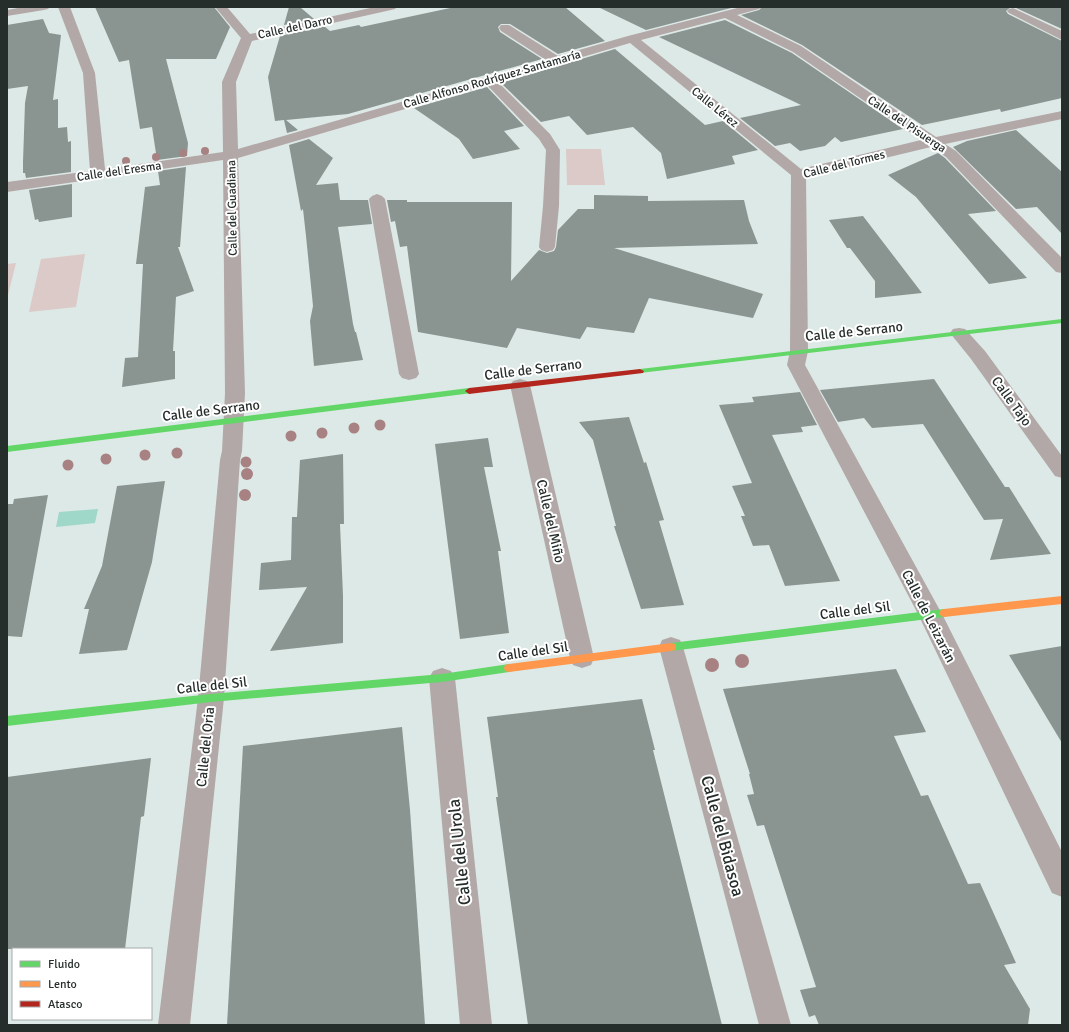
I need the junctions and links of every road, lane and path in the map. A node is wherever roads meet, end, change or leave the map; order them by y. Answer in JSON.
{"nodes":[{"id":1,"x":44,"y":7,"type":"edge"},
{"id":2,"x":64,"y":7,"type":"edge"},
{"id":3,"x":221,"y":7,"type":"edge"},
{"id":4,"x":391,"y":7,"type":"edge"},
{"id":5,"x":755,"y":7,"type":"edge"},
{"id":6,"x":355,"y":11,"type":"edge"},
{"id":7,"x":1014,"y":11,"type":"dead end"},
{"id":8,"x":7,"y":13,"type":"edge"},
{"id":9,"x":726,"y":14,"type":"junction"},
{"id":10,"x":505,"y":28,"type":"dead end"},
{"id":11,"x":1062,"y":36,"type":"edge"},
{"id":12,"x":247,"y":38,"type":"junction"},
{"id":13,"x":632,"y":39,"type":"junction"},
{"id":14,"x":557,"y":61,"type":"junction"},
{"id":15,"x":490,"y":80,"type":"junction"},
{"id":16,"x":1062,"y":115,"type":"edge"},
{"id":17,"x":932,"y":142,"type":"junction"},
{"id":18,"x":231,"y":155,"type":"junction"},
{"id":19,"x":98,"y":174,"type":"junction"},
{"id":20,"x":798,"y":174,"type":"junction"},
{"id":21,"x":7,"y":187,"type":"edge"},
{"id":22,"x":377,"y":199,"type":"dead end"},
{"id":23,"x":547,"y":247,"type":"dead end"},
{"id":24,"x":1062,"y":268,"type":"edge"},
{"id":25,"x":1062,"y":321,"type":"edge"},
{"id":26,"x":960,"y":333,"type":"junction"},
{"id":27,"x":800,"y":351,"type":"junction"},
{"id":28,"x":410,"y":374,"type":"dead end"},
{"id":29,"x":520,"y":385,"type":"junction"},
{"id":30,"x":233,"y":421,"type":"junction"},
{"id":31,"x":7,"y":449,"type":"edge"},
{"id":32,"x":1062,"y":471,"type":"edge"},
{"id":33,"x":1062,"y":600,"type":"edge"},
{"id":34,"x":930,"y":614,"type":"junction"},
{"id":35,"x":671,"y":647,"type":"junction"},
{"id":36,"x":582,"y":658,"type":"junction"},
{"id":37,"x":442,"y":678,"type":"junction"},
{"id":38,"x":211,"y":698,"type":"junction"},
{"id":39,"x":7,"y":721,"type":"edge"},
{"id":40,"x":1062,"y":884,"type":"edge"},
{"id":41,"x":174,"y":1025,"type":"edge"},
{"id":42,"x":476,"y":1025,"type":"edge"},
{"id":43,"x":775,"y":1025,"type":"edge"}],
"edges":[{"from":1,"to":8,"type":"street"},
{"from":2,"to":19,"type":"street"},
{"from":3,"to":12,"type":"street"},
{"from":4,"to":6,"type":"street","name":"Calle del Darro"},
{"from":5,"to":9,"type":"street","name":"Calle Alfonso Rodríguez Santamaría"},
{"from":6,"to":12,"type":"street","name":"Calle del Darro"},
{"from":7,"to":11,"type":"street"},
{"from":9,"to":13,"type":"street","name":"Calle Alfonso Rodríguez Santamaría"},
{"from":9,"to":17,"type":"street","name":"Calle del Pisuerga"},
{"from":10,"to":14,"type":"street"},
{"from":12,"to":18,"type":"street","name":"Calle del Guadiana"},
{"from":13,"to":14,"type":"street","name":"Calle Alfonso Rodríguez Santamaría"},
{"from":13,"to":20,"type":"street","name":"Calle Lérez"},
{"from":14,"to":15,"type":"street","name":"Calle Alfonso Rodríguez Santamaría"},
{"from":15,"to":18,"type":"street","name":"Calle Alfonso Rodríguez Santamaría"},
{"from":15,"to":23,"type":"street"},
{"from":16,"to":17,"type":"street","name":"Calle del Tormes"},
{"from":17,"to":20,"type":"street","name":"Calle del Tormes"},
{"from":17,"to":24,"type":"street","name":"Calle del Pisuerga"},
{"from":18,"to":19,"type":"street","name":"Calle del Eresma"},
{"from":18,"to":30,"type":"street","name":"Calle del Guadiana"},
{"from":19,"to":21,"type":"street","name":"Calle del Eresma"},
{"from":20,"to":27,"type":"street","name":"Calle del Tormes"},
{"from":22,"to":28,"type":"street"},
{"from":25,"to":26,"type":"street","name":"Calle de Serrano"},
{"from":26,"to":27,"type":"street","name":"Calle de Serrano"},
{"from":26,"to":32,"type":"street","name":"Calle Tajo"},
{"from":27,"to":29,"type":"street","name":"Calle de Serrano"},
{"from":27,"to":34,"type":"street","name":"Calle de Leizarán"},
{"from":29,"to":30,"type":"street","name":"Calle de Serrano"},
{"from":29,"to":36,"type":"street","name":"Calle del Miño"},
{"from":30,"to":31,"type":"street","name":"Calle de Serrano"},
{"from":30,"to":38,"type":"street","name":"Calle del Oria"},
{"from":33,"to":34,"type":"street","name":"Calle del Sil"},
{"from":34,"to":35,"type":"street","name":"Calle del Sil"},
{"from":34,"to":40,"type":"street","name":"Calle de Leizarán"},
{"from":35,"to":36,"type":"street","name":"Calle del Sil"},
{"from":35,"to":43,"type":"street","name":"Calle del Bidasoa"},
{"from":36,"to":37,"type":"street","name":"Calle del Sil"},
{"from":37,"to":38,"type":"street","name":"Calle del Sil"},
{"from":37,"to":42,"type":"street","name":"Calle del Urola"},
{"from":38,"to":39,"type":"street","name":"Calle del Sil"},
{"from":38,"to":41,"type":"street","name":"Calle del Oria"}]}
